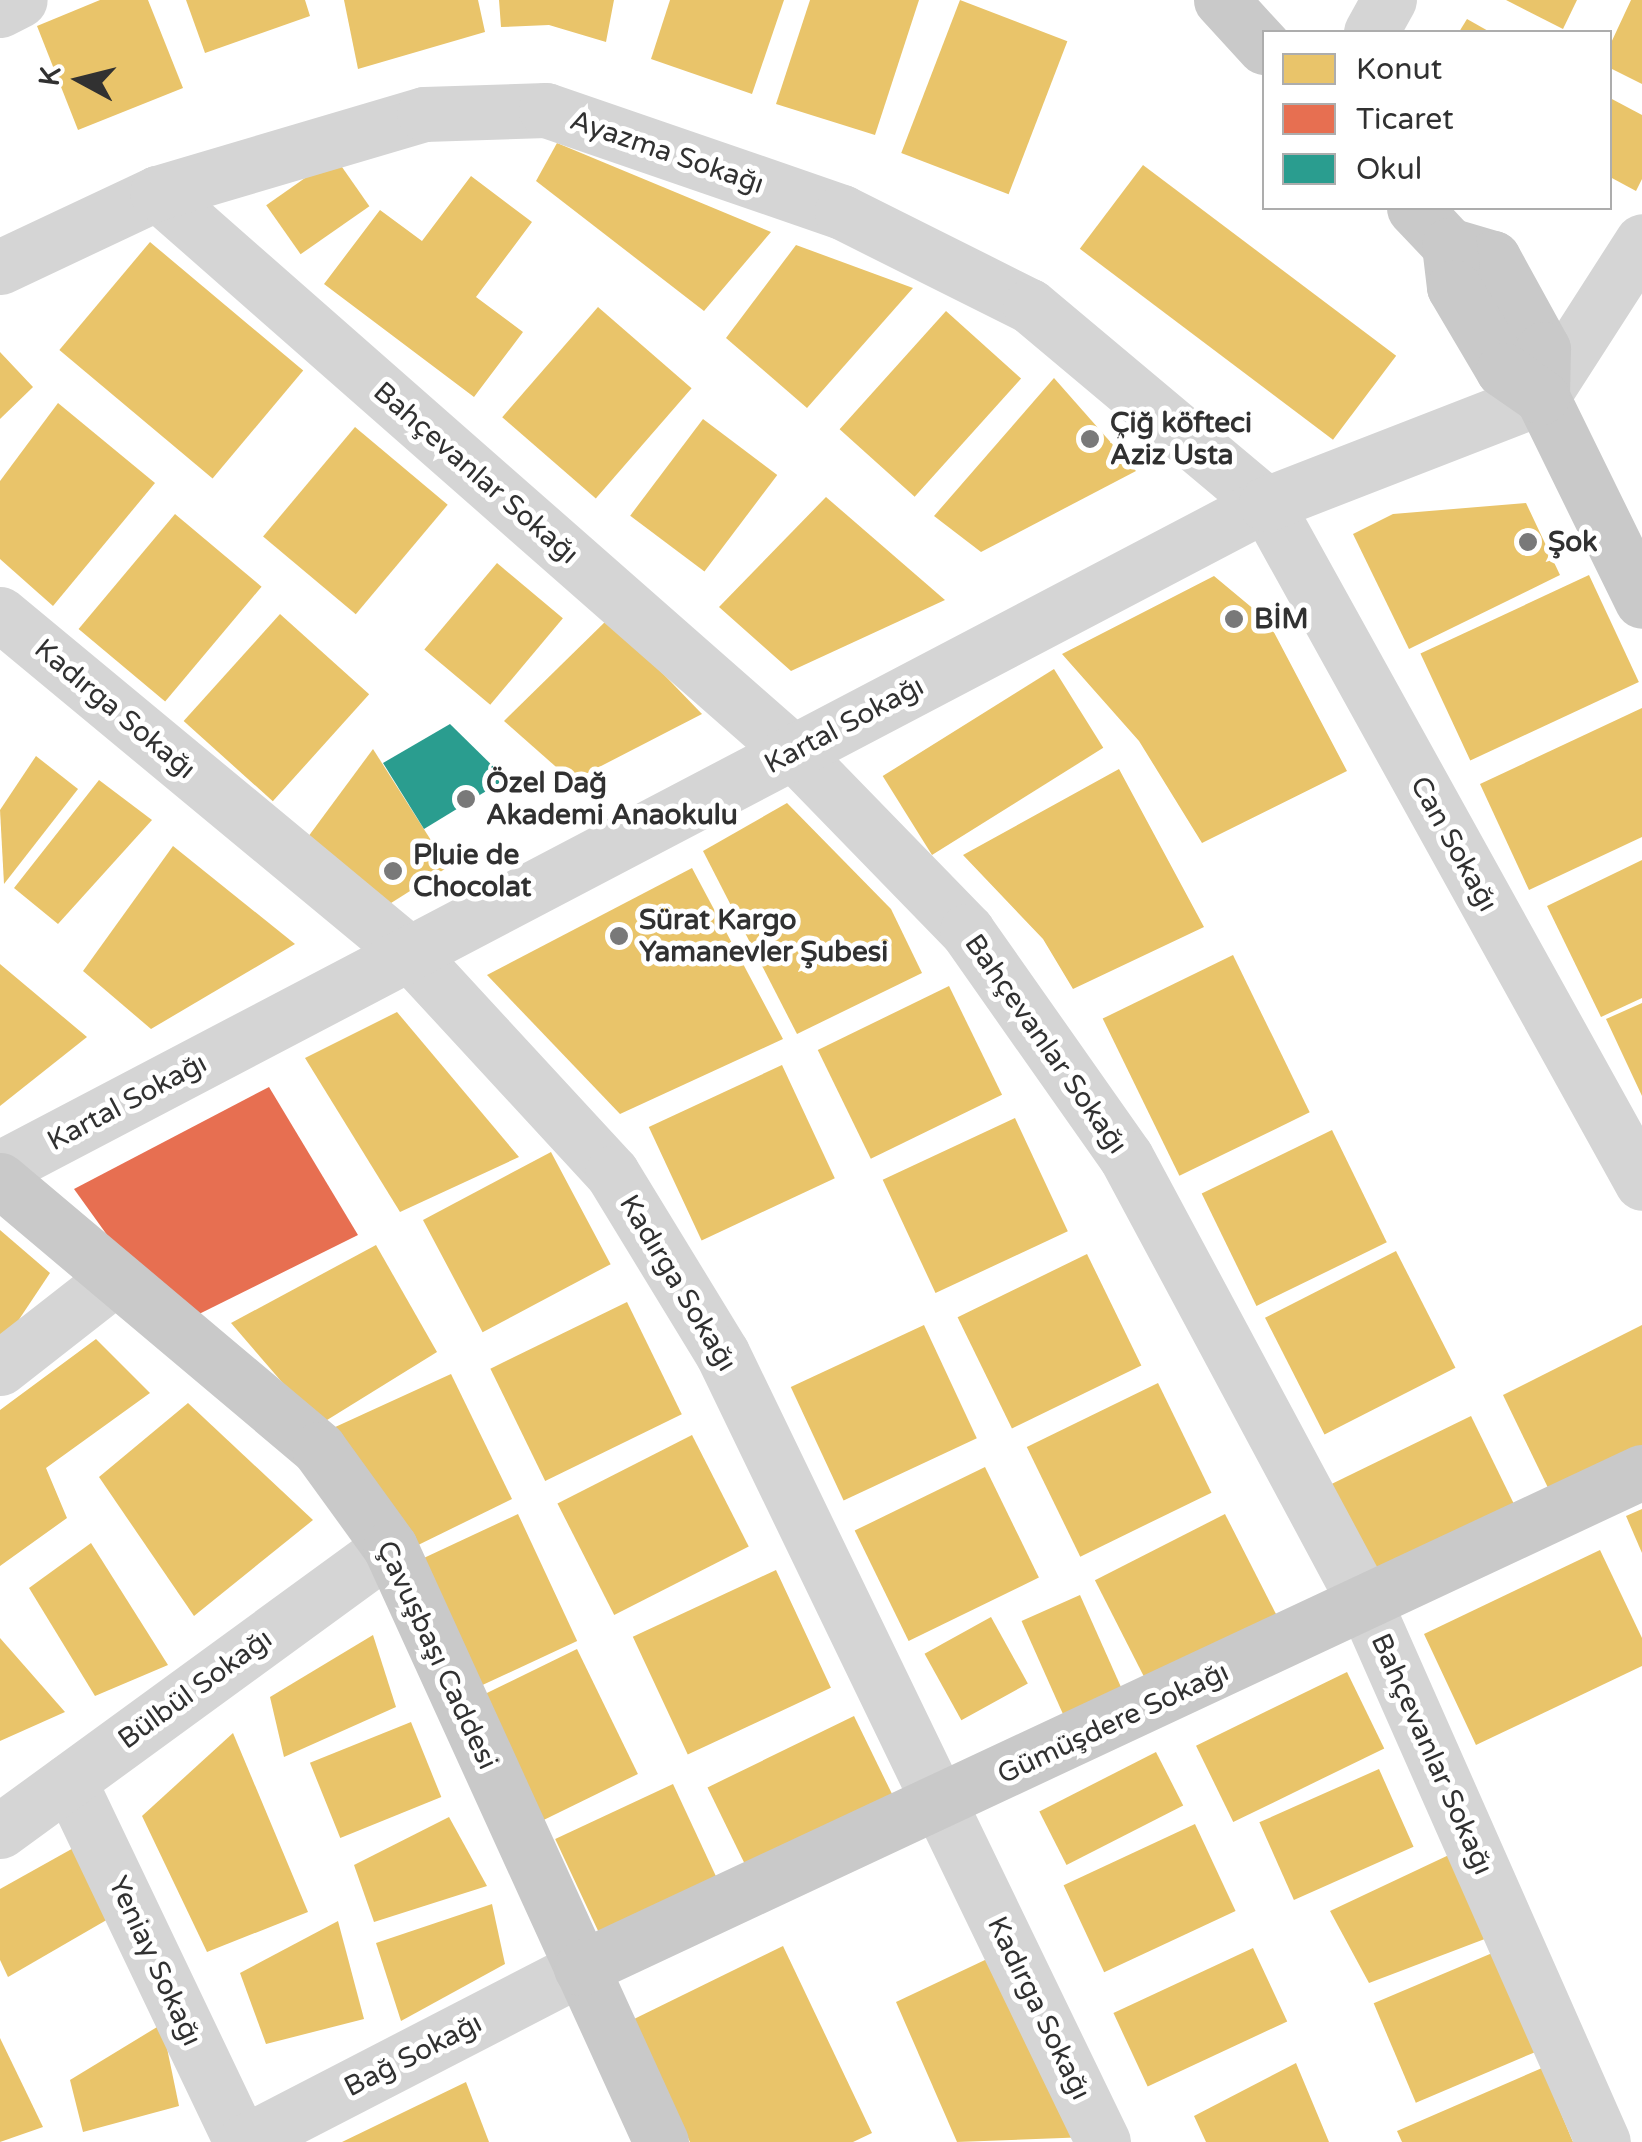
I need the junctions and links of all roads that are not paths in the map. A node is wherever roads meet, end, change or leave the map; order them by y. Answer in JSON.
{"nodes":[{"id":1,"x":20,"y":0,"type":"edge"},
{"id":2,"x":1220,"y":0,"type":"edge"},
{"id":3,"x":1389,"y":0,"type":"edge"},
{"id":4,"x":0,"y":10,"type":"edge"},
{"id":5,"x":1373,"y":30,"type":"edge"},
{"id":6,"x":1262,"y":45,"type":"edge"},
{"id":7,"x":158,"y":193,"type":"junction"},
{"id":8,"x":1432,"y":226,"type":"edge"},
{"id":9,"x":1642,"y":241,"type":"edge"},
{"id":10,"x":0,"y":267,"type":"edge"},
{"id":11,"x":1622,"y":303,"type":"edge"},
{"id":12,"x":1542,"y":396,"type":"junction"},
{"id":13,"x":1266,"y":504,"type":"junction"},
{"id":14,"x":1642,"y":601,"type":"edge"},
{"id":15,"x":0,"y":614,"type":"edge"},
{"id":16,"x":793,"y":752,"type":"junction"},
{"id":17,"x":410,"y":953,"type":"junction"},
{"id":18,"x":0,"y":1168,"type":"edge"},
{"id":19,"x":0,"y":1180,"type":"edge"},
{"id":20,"x":1642,"y":1183,"type":"edge"},
{"id":21,"x":116,"y":1278,"type":"junction"},
{"id":22,"x":0,"y":1368,"type":"edge"},
{"id":23,"x":1642,"y":1472,"type":"edge"},
{"id":24,"x":390,"y":1548,"type":"junction"},
{"id":25,"x":1365,"y":1603,"type":"junction"},
{"id":26,"x":69,"y":1781,"type":"junction"},
{"id":27,"x":940,"y":1805,"type":"junction"},
{"id":28,"x":0,"y":1831,"type":"edge"},
{"id":29,"x":581,"y":1968,"type":"junction"},
{"id":30,"x":243,"y":2142,"type":"edge"},
{"id":31,"x":660,"y":2142,"type":"edge"},
{"id":32,"x":1104,"y":2142,"type":"edge"},
{"id":33,"x":1604,"y":2142,"type":"edge"}],
"edges":[{"from":1,"to":4,"type":"street"},
{"from":2,"to":6,"type":"main road"},
{"from":3,"to":5,"type":"street"},
{"from":7,"to":10,"type":"street","name":"Ayazma Sokağı"},
{"from":7,"to":13,"type":"street","name":"Ayazma Sokağı"},
{"from":7,"to":16,"type":"street","name":"Bahçevanlar Sokağı"},
{"from":8,"to":12,"type":"main road"},
{"from":9,"to":11,"type":"street"},
{"from":11,"to":12,"type":"street"},
{"from":12,"to":13,"type":"street","name":"Kartal Sokağı"},
{"from":12,"to":14,"type":"main road"},
{"from":13,"to":16,"type":"street","name":"Kartal Sokağı"},
{"from":13,"to":20,"type":"street","name":"Can Sokağı"},
{"from":15,"to":17,"type":"street","name":"Kadırga Sokağı"},
{"from":16,"to":17,"type":"street","name":"Kartal Sokağı"},
{"from":16,"to":25,"type":"street","name":"Bahçevanlar Sokağı"},
{"from":17,"to":18,"type":"street","name":"Kartal Sokağı"},
{"from":17,"to":27,"type":"street","name":"Kadırga Sokağı"},
{"from":19,"to":21,"type":"main road","name":"Çavuşbaşı Caddesi"},
{"from":21,"to":22,"type":"street"},
{"from":21,"to":24,"type":"main road","name":"Çavuşbaşı Caddesi"},
{"from":23,"to":25,"type":"main road","name":"Gümüşdere Sokağı"},
{"from":24,"to":26,"type":"street","name":"Bülbül Sokağı"},
{"from":24,"to":29,"type":"main road","name":"Çavuşbaşı Caddesi"},
{"from":25,"to":27,"type":"main road","name":"Gümüşdere Sokağı"},
{"from":25,"to":33,"type":"street","name":"Bahçevanlar Sokağı"},
{"from":26,"to":28,"type":"street","name":"Bülbül Sokağı"},
{"from":26,"to":30,"type":"street","name":"Yeniay Sokağı"},
{"from":27,"to":29,"type":"main road","name":"Gümüşdere Sokağı"},
{"from":27,"to":32,"type":"street","name":"Kadırga Sokağı"},
{"from":29,"to":30,"type":"street","name":"Bağ Sokağı"},
{"from":29,"to":31,"type":"main road","name":"Çavuşbaşı Caddesi"}]}
